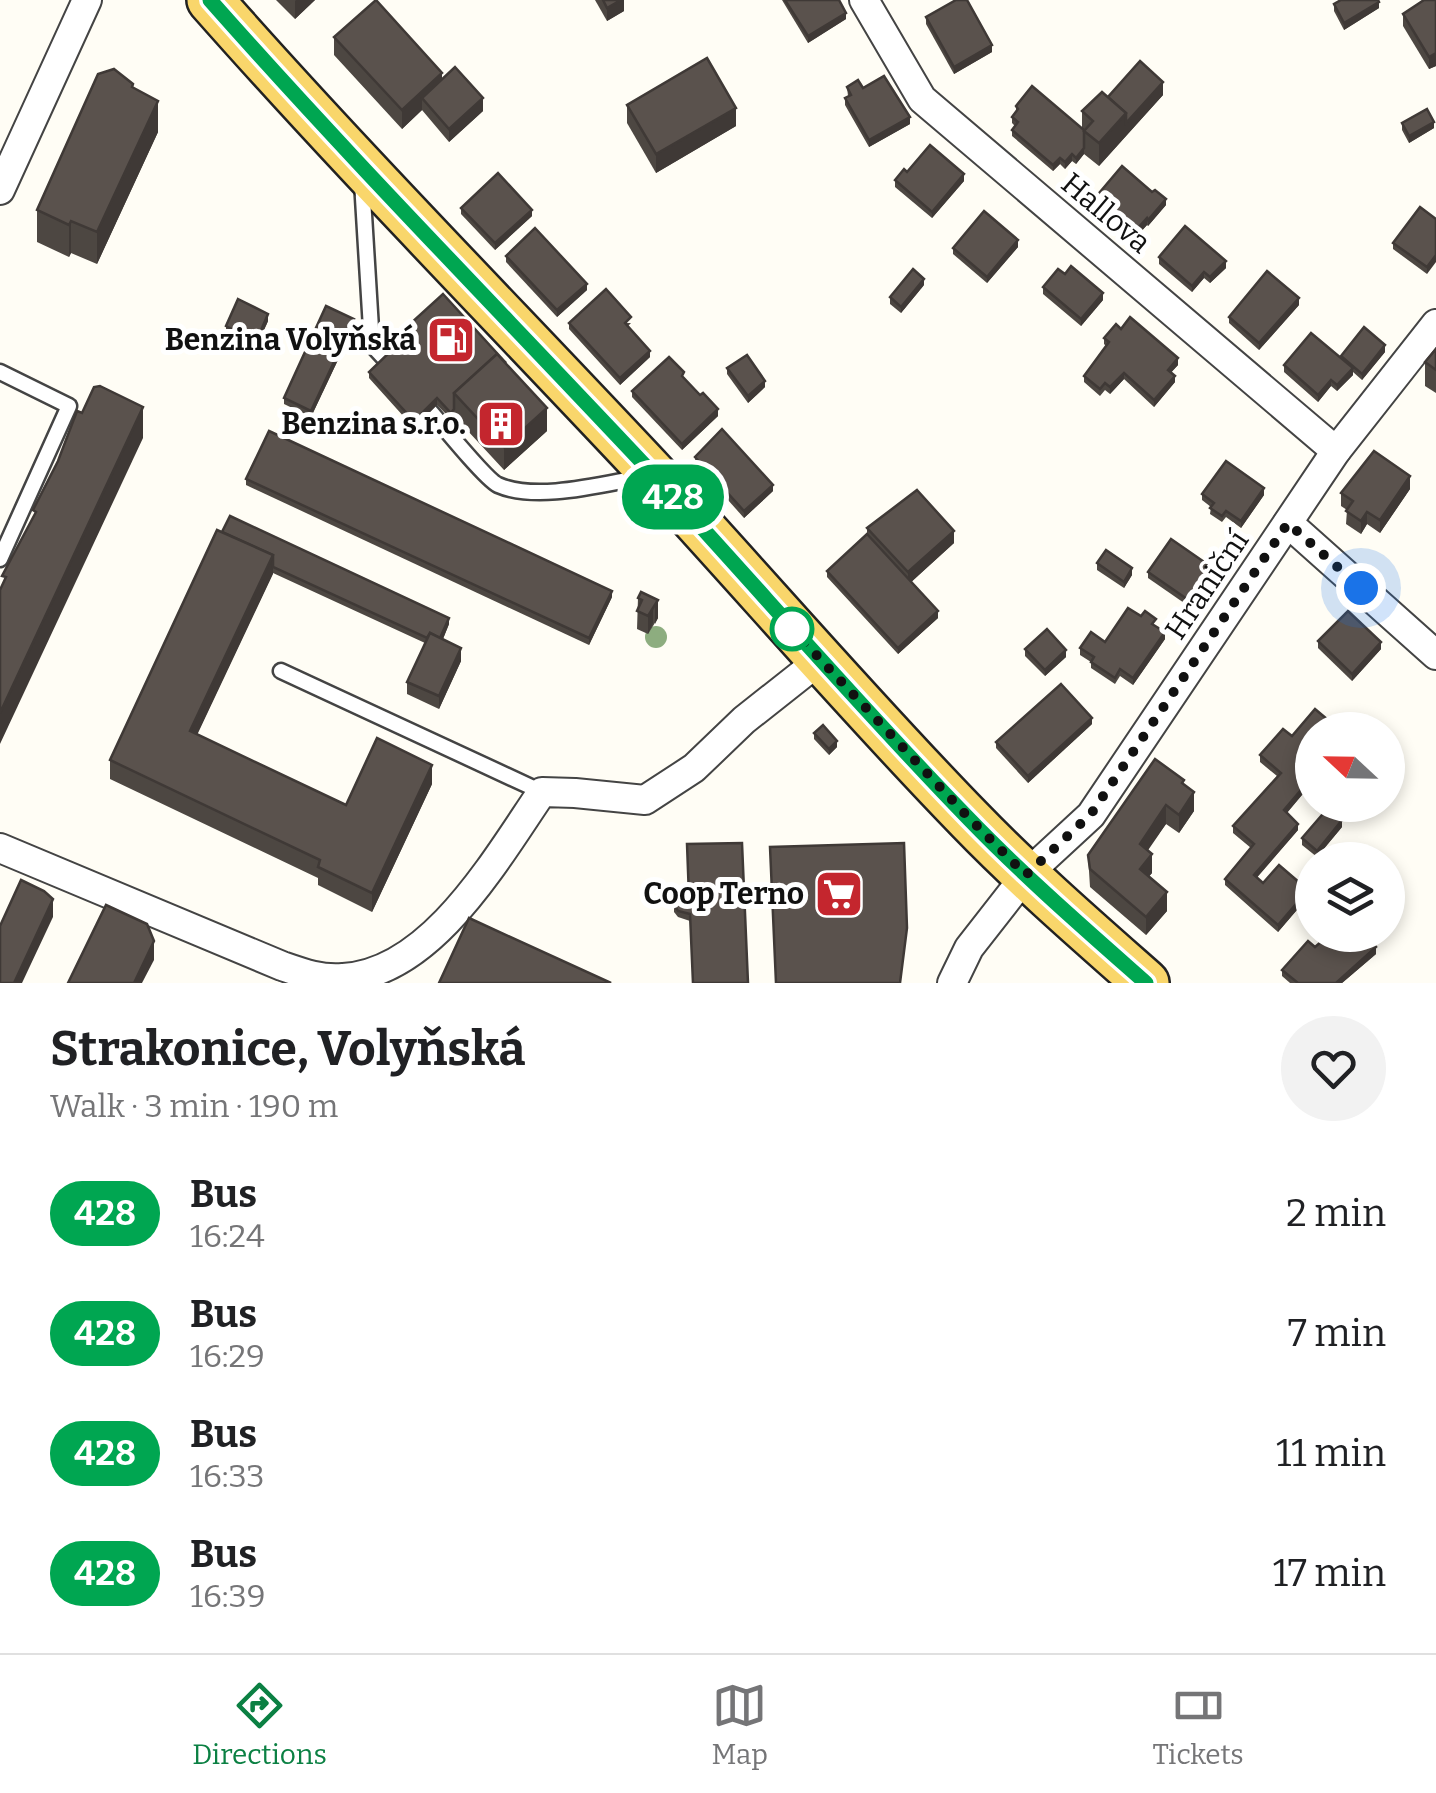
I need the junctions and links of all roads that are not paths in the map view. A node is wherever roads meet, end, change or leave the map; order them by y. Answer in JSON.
{"nodes":[{"id":1,"x":86,"y":0,"type":"edge"},
{"id":2,"x":210,"y":0,"type":"edge"},
{"id":3,"x":864,"y":0,"type":"edge"},
{"id":4,"x":360,"y":166,"type":"junction"},
{"id":5,"x":0,"y":190,"type":"edge"},
{"id":6,"x":1436,"y":324,"type":"edge"},
{"id":7,"x":0,"y":372,"type":"edge"},
{"id":8,"x":1336,"y":451,"type":"junction"},
{"id":9,"x":654,"y":476,"type":"junction"},
{"id":10,"x":1288,"y":523,"type":"junction"},
{"id":11,"x":0,"y":559,"type":"edge"},
{"id":12,"x":1436,"y":655,"type":"edge"},
{"id":13,"x":820,"y":660,"type":"junction"},
{"id":14,"x":281,"y":672,"type":"dead end"},
{"id":15,"x":542,"y":792,"type":"junction"},
{"id":16,"x":0,"y":848,"type":"edge"},
{"id":17,"x":1026,"y":875,"type":"junction"},
{"id":18,"x":282,"y":966,"type":"junction"},
{"id":19,"x":315,"y":983,"type":"edge"},
{"id":20,"x":952,"y":983,"type":"edge"},
{"id":21,"x":1146,"y":983,"type":"edge"}],
"edges":[{"from":1,"to":5,"type":"street"},
{"from":2,"to":4,"type":"main road"},
{"from":3,"to":8,"type":"street","name":"Hallova"},
{"from":4,"to":9,"type":"main road"},
{"from":4,"to":9,"type":"lane"},
{"from":6,"to":8,"type":"street","name":"Hraniční"},
{"from":7,"to":11,"type":"lane"},
{"from":8,"to":10,"type":"street","name":"Hraniční"},
{"from":9,"to":13,"type":"main road"},
{"from":10,"to":12,"type":"street"},
{"from":10,"to":17,"type":"street","name":"Hraniční"},
{"from":13,"to":15,"type":"street"},
{"from":13,"to":17,"type":"main road"},
{"from":14,"to":15,"type":"lane"},
{"from":15,"to":18,"type":"street"},
{"from":16,"to":18,"type":"street"},
{"from":17,"to":20,"type":"street","name":"Hraniční"},
{"from":17,"to":21,"type":"main road"},
{"from":18,"to":19,"type":"lane"}]}
